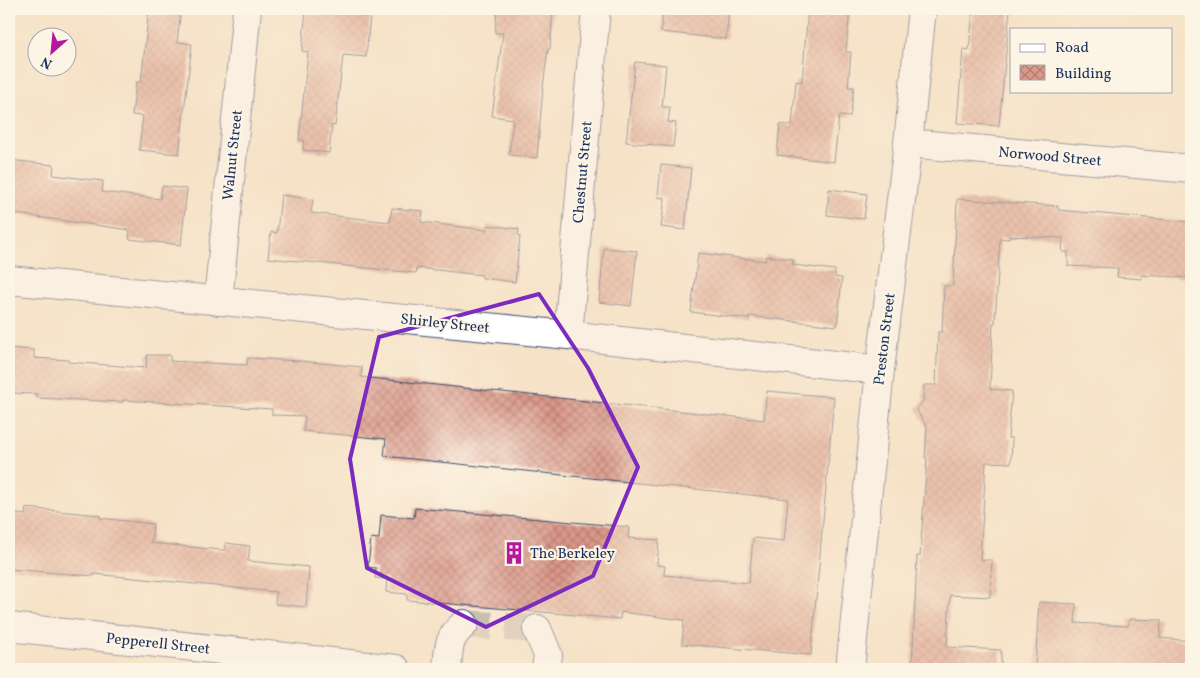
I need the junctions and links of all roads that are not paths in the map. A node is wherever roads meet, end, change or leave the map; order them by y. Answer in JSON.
{"nodes":[{"id":1,"x":247,"y":9,"type":"edge"},
{"id":2,"x":596,"y":9,"type":"edge"},
{"id":3,"x":922,"y":9,"type":"edge"},
{"id":4,"x":908,"y":143,"type":"junction"},
{"id":5,"x":1191,"y":169,"type":"edge"},
{"id":6,"x":9,"y":280,"type":"edge"},
{"id":7,"x":218,"y":301,"type":"junction"},
{"id":8,"x":568,"y":335,"type":"junction"},
{"id":9,"x":880,"y":370,"type":"junction"},
{"id":10,"x":464,"y":624,"type":"dead end"},
{"id":11,"x":9,"y":627,"type":"edge"},
{"id":12,"x":537,"y":630,"type":"dead end"},
{"id":13,"x":396,"y":669,"type":"edge"},
{"id":14,"x":447,"y":669,"type":"edge"},
{"id":15,"x":546,"y":669,"type":"edge"},
{"id":16,"x":850,"y":669,"type":"edge"}],
"edges":[{"from":1,"to":7,"type":"street","name":"Walnut Street"},
{"from":2,"to":8,"type":"street","name":"Chestnut Street"},
{"from":3,"to":4,"type":"street","name":"Preston Street"},
{"from":4,"to":5,"type":"street","name":"Norwood Street"},
{"from":4,"to":9,"type":"street","name":"Preston Street"},
{"from":6,"to":7,"type":"street","name":"Shirley Street"},
{"from":7,"to":8,"type":"street","name":"Shirley Street"},
{"from":8,"to":9,"type":"street","name":"Shirley Street"},
{"from":9,"to":16,"type":"street","name":"Preston Street"},
{"from":10,"to":14,"type":"street"},
{"from":11,"to":13,"type":"street","name":"Pepperell Street"},
{"from":12,"to":15,"type":"street"}]}
